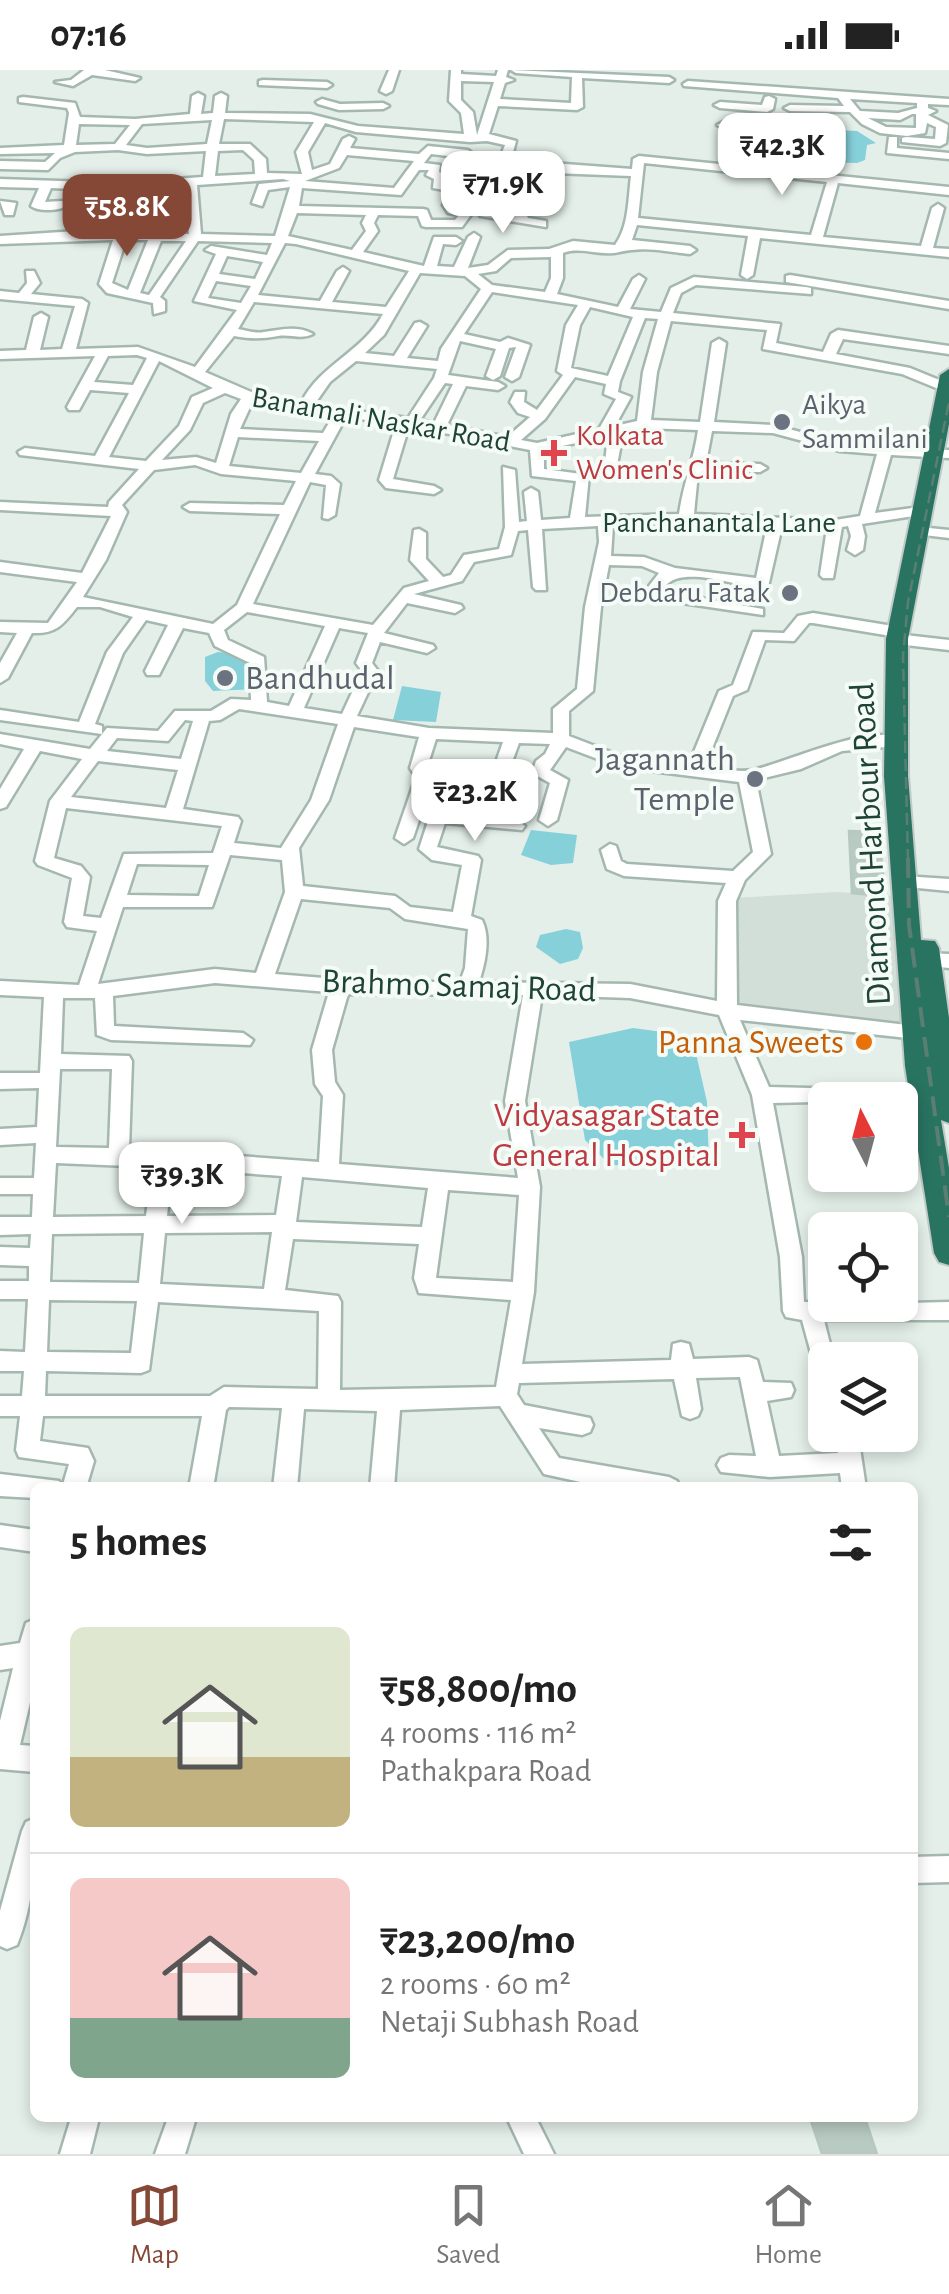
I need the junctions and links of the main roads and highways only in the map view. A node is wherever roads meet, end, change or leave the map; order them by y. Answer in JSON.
{"nodes":[{"id":1,"x":948,"y":381,"type":"edge"},
{"id":2,"x":945,"y":445,"type":"edge"},
{"id":3,"x":933,"y":526,"type":"edge"},
{"id":4,"x":902,"y":637,"type":"junction"},
{"id":5,"x":912,"y":883,"type":"junction"},
{"id":6,"x":938,"y":960,"type":"edge"},
{"id":7,"x":949,"y":1112,"type":"edge"},
{"id":8,"x":949,"y":1253,"type":"edge"}],
"edges":[{"from":1,"to":2,"type":"highway","name":"Diamond Harbour Road"},
{"from":2,"to":3,"type":"highway","name":"Diamond Harbour Road"},
{"from":3,"to":4,"type":"highway","name":"Diamond Harbour Road"},
{"from":4,"to":5,"type":"highway","name":"Diamond Harbour Road"},
{"from":4,"to":5,"type":"highway","name":"Diamond Harbour Road"},
{"from":5,"to":6,"type":"highway","name":"Diamond Harbour Road"},
{"from":5,"to":8,"type":"highway","name":"Diamond Harbour Road"},
{"from":6,"to":7,"type":"highway","name":"Diamond Harbour Road"}]}
